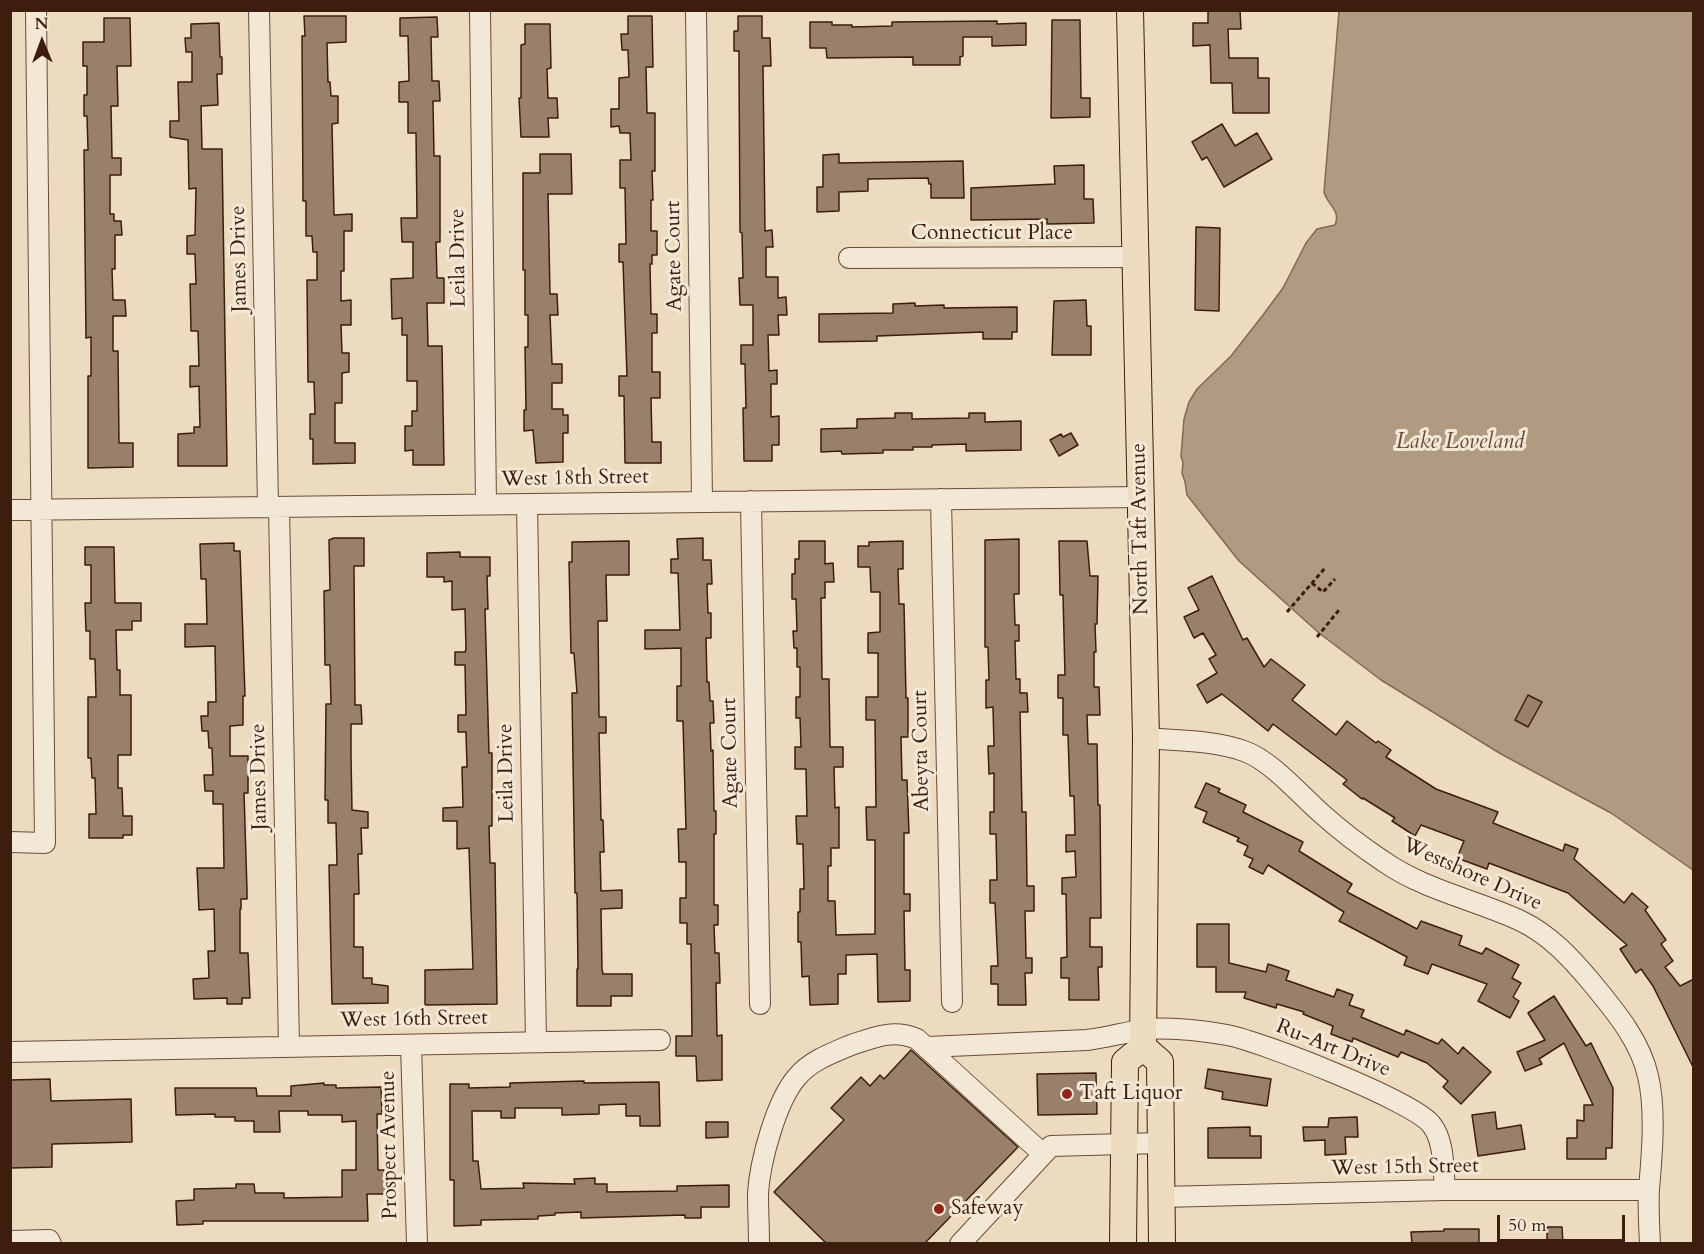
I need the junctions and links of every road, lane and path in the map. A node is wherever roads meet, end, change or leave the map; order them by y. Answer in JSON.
{"nodes":[{"id":1,"x":36,"y":10,"type":"edge"},
{"id":2,"x":259,"y":10,"type":"edge"},
{"id":3,"x":480,"y":10,"type":"edge"},
{"id":4,"x":696,"y":10,"type":"edge"},
{"id":5,"x":1130,"y":10,"type":"edge"},
{"id":6,"x":1136,"y":257,"type":"junction"},
{"id":7,"x":849,"y":258,"type":"dead end"},
{"id":8,"x":1140,"y":497,"type":"junction"},
{"id":9,"x":941,"y":499,"type":"junction"},
{"id":10,"x":751,"y":501,"type":"junction"},
{"id":11,"x":702,"y":502,"type":"junction"},
{"id":12,"x":486,"y":504,"type":"junction"},
{"id":13,"x":527,"y":504,"type":"junction"},
{"id":14,"x":274,"y":507,"type":"junction"},
{"id":15,"x":10,"y":510,"type":"edge"},
{"id":16,"x":42,"y":510,"type":"junction"},
{"id":17,"x":1325,"y":568,"type":"dead end"},
{"id":18,"x":1335,"y":579,"type":"dead end"},
{"id":19,"x":1312,"y":583,"type":"junction"},
{"id":20,"x":1340,"y":610,"type":"dead end"},
{"id":21,"x":1287,"y":612,"type":"dead end"},
{"id":22,"x":1317,"y":637,"type":"dead end"},
{"id":23,"x":1146,"y":738,"type":"junction"},
{"id":24,"x":10,"y":843,"type":"edge"},
{"id":25,"x":952,"y":1002,"type":"dead end"},
{"id":26,"x":760,"y":1004,"type":"dead end"},
{"id":27,"x":1143,"y":1038,"type":"junction"},
{"id":28,"x":660,"y":1040,"type":"dead end"},
{"id":29,"x":536,"y":1042,"type":"junction"},
{"id":30,"x":411,"y":1045,"type":"junction"},
{"id":31,"x":289,"y":1047,"type":"junction"},
{"id":32,"x":927,"y":1047,"type":"junction"},
{"id":33,"x":10,"y":1052,"type":"edge"},
{"id":34,"x":1161,"y":1143,"type":"junction"},
{"id":35,"x":1124,"y":1144,"type":"junction"},
{"id":36,"x":1043,"y":1154,"type":"junction"},
{"id":37,"x":1445,"y":1190,"type":"junction"},
{"id":38,"x":1649,"y":1190,"type":"junction"},
{"id":39,"x":1162,"y":1197,"type":"junction"},
{"id":40,"x":10,"y":1241,"type":"edge"},
{"id":41,"x":51,"y":1244,"type":"edge"},
{"id":42,"x":417,"y":1244,"type":"edge"},
{"id":43,"x":759,"y":1244,"type":"edge"},
{"id":44,"x":960,"y":1244,"type":"edge"},
{"id":45,"x":1123,"y":1244,"type":"edge"},
{"id":46,"x":1162,"y":1244,"type":"edge"},
{"id":47,"x":1650,"y":1244,"type":"edge"}],
"edges":[{"from":1,"to":16,"type":"street"},
{"from":2,"to":14,"type":"street","name":"James Drive"},
{"from":3,"to":12,"type":"street","name":"Leila Drive"},
{"from":4,"to":11,"type":"street","name":"Agate Court"},
{"from":5,"to":6,"type":"main road","name":"North Taft Avenue"},
{"from":6,"to":7,"type":"street","name":"Connecticut Place"},
{"from":6,"to":8,"type":"main road","name":"North Taft Avenue"},
{"from":8,"to":9,"type":"street","name":"West 18th Street"},
{"from":8,"to":23,"type":"main road","name":"North Taft Avenue"},
{"from":9,"to":10,"type":"street","name":"West 18th Street"},
{"from":9,"to":25,"type":"street","name":"Abeyta Court"},
{"from":10,"to":11,"type":"street","name":"West 18th Street"},
{"from":10,"to":26,"type":"street","name":"Agate Court"},
{"from":11,"to":13,"type":"street","name":"West 18th Street"},
{"from":12,"to":13,"type":"street","name":"West 18th Street"},
{"from":12,"to":14,"type":"street","name":"West 18th Street"},
{"from":13,"to":29,"type":"street","name":"Leila Drive"},
{"from":14,"to":16,"type":"street","name":"West 18th Street"},
{"from":14,"to":31,"type":"street","name":"James Drive"},
{"from":15,"to":16,"type":"street","name":"West 18th Street"},
{"from":16,"to":24,"type":"street"},
{"from":17,"to":19,"type":"path"},
{"from":18,"to":19,"type":"path"},
{"from":19,"to":21,"type":"path"},
{"from":20,"to":22,"type":"path"},
{"from":23,"to":27,"type":"main road","name":"North Taft Avenue"},
{"from":23,"to":38,"type":"street","name":"Westshore Drive"},
{"from":27,"to":32,"type":"street","name":"Ru-Art Drive"},
{"from":27,"to":34,"type":"main road"},
{"from":27,"to":35,"type":"main road"},
{"from":27,"to":37,"type":"street","name":"Ru-Art Drive"},
{"from":28,"to":29,"type":"street","name":"West 16th Street"},
{"from":29,"to":30,"type":"street","name":"West 16th Street"},
{"from":30,"to":31,"type":"street","name":"West 16th Street"},
{"from":30,"to":42,"type":"street","name":"Prospect Avenue"},
{"from":31,"to":33,"type":"street","name":"West 16th Street"},
{"from":32,"to":36,"type":"street"},
{"from":32,"to":43,"type":"street"},
{"from":34,"to":35,"type":"street"},
{"from":34,"to":39,"type":"main road"},
{"from":35,"to":36,"type":"street"},
{"from":35,"to":45,"type":"main road"},
{"from":36,"to":44,"type":"street"},
{"from":37,"to":38,"type":"street","name":"West 15th Street"},
{"from":37,"to":39,"type":"street","name":"West 15th Street"},
{"from":38,"to":47,"type":"street","name":"Westshore Drive"},
{"from":39,"to":46,"type":"main road"},
{"from":40,"to":41,"type":"street"}]}
